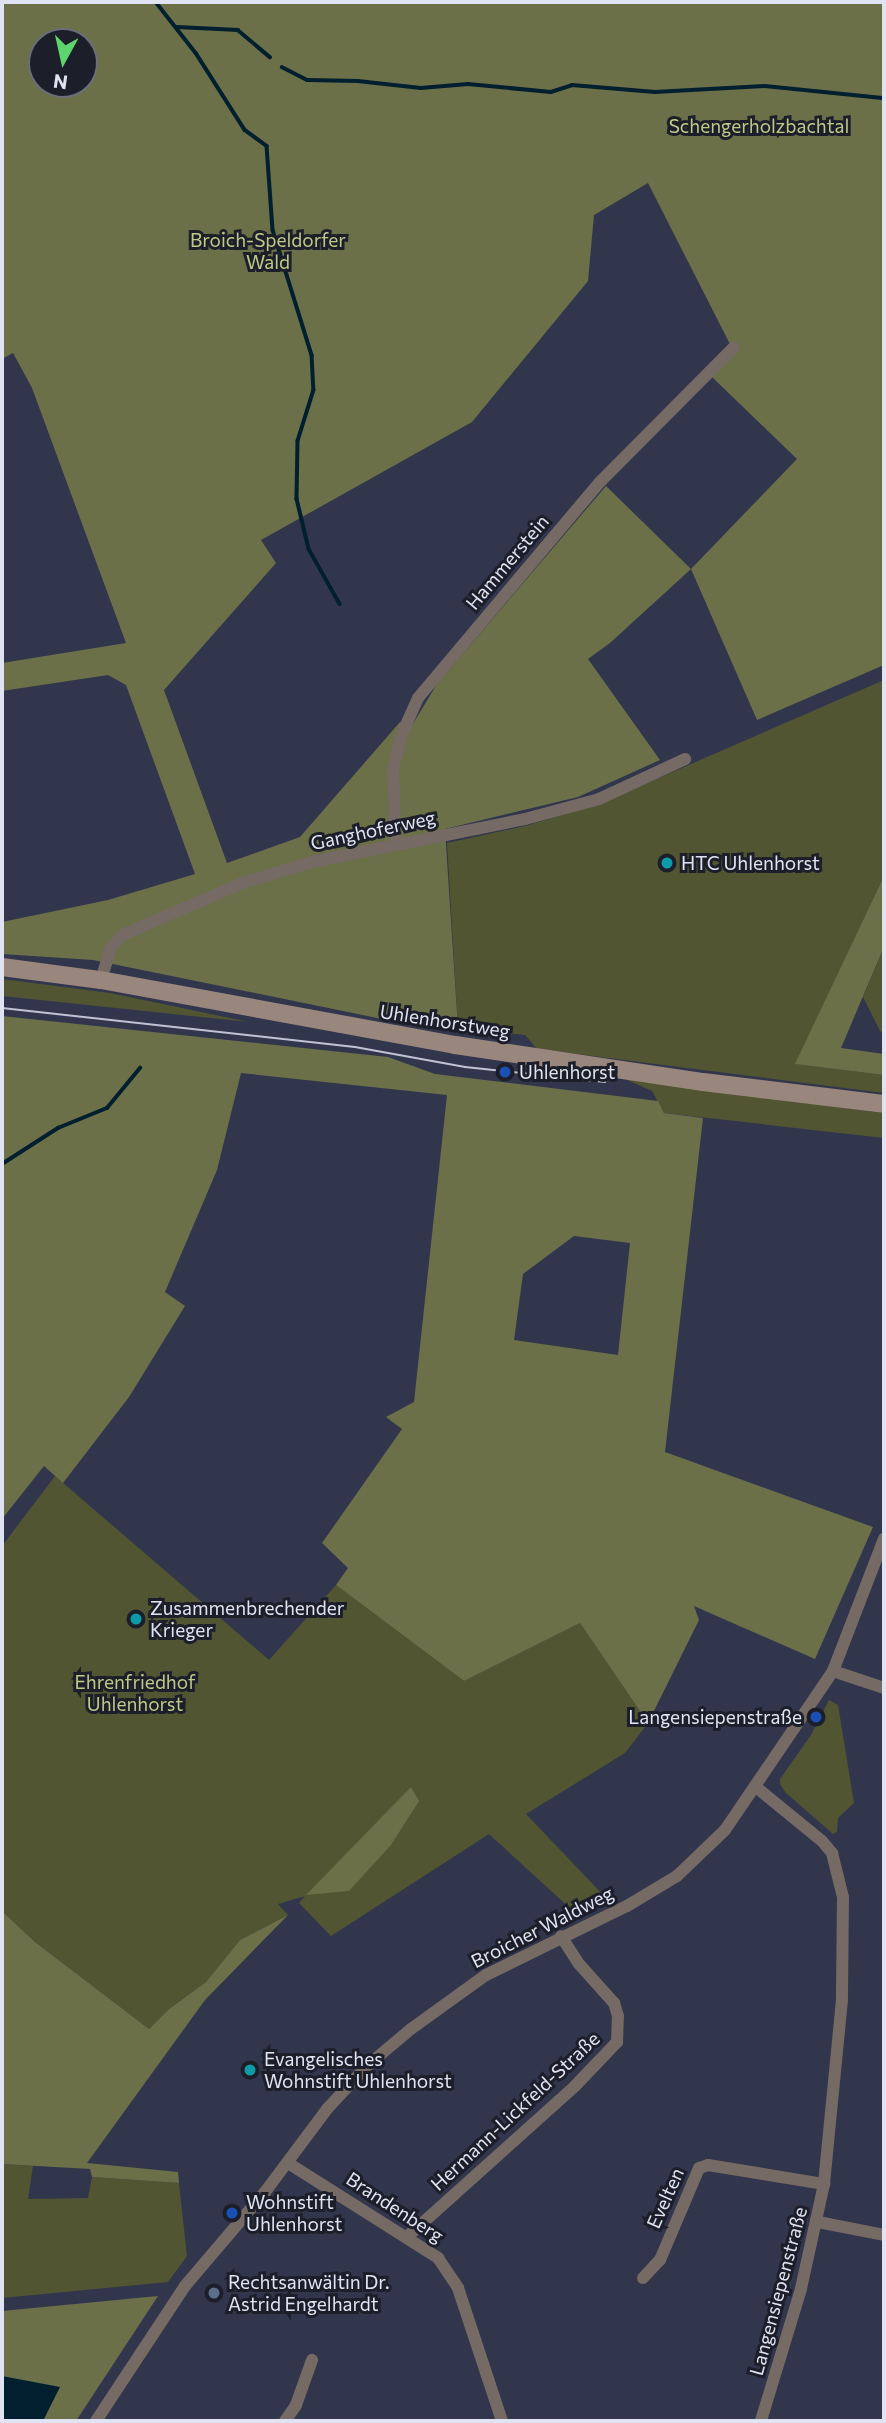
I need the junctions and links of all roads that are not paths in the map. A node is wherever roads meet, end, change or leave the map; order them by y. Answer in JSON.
{"nodes":[{"id":1,"x":734,"y":348,"type":"dead end"},
{"id":2,"x":685,"y":759,"type":"dead end"},
{"id":3,"x":396,"y":843,"type":"junction"},
{"id":4,"x":2,"y":967,"type":"edge"},
{"id":5,"x":102,"y":980,"type":"junction"},
{"id":6,"x":884,"y":1104,"type":"edge"},
{"id":7,"x":884,"y":1539,"type":"edge"},
{"id":8,"x":833,"y":1671,"type":"junction"},
{"id":9,"x":884,"y":1688,"type":"edge"},
{"id":10,"x":756,"y":1787,"type":"junction"},
{"id":11,"x":562,"y":1936,"type":"junction"},
{"id":12,"x":288,"y":2163,"type":"junction"},
{"id":13,"x":824,"y":2184,"type":"junction"},
{"id":14,"x":818,"y":2222,"type":"junction"},
{"id":15,"x":884,"y":2235,"type":"edge"},
{"id":16,"x":408,"y":2236,"type":"junction"},
{"id":17,"x":643,"y":2278,"type":"dead end"},
{"id":18,"x":312,"y":2360,"type":"dead end"},
{"id":19,"x":96,"y":2421,"type":"edge"},
{"id":20,"x":285,"y":2421,"type":"edge"},
{"id":21,"x":502,"y":2421,"type":"edge"},
{"id":22,"x":761,"y":2421,"type":"edge"}],
"edges":[{"from":1,"to":3,"type":"street","name":"Hammerstein"},
{"from":2,"to":3,"type":"street","name":"Ganghoferweg"},
{"from":3,"to":5,"type":"street","name":"Ganghoferweg"},
{"from":4,"to":5,"type":"main road","name":"Uhlenhorstweg"},
{"from":5,"to":6,"type":"main road","name":"Uhlenhorstweg"},
{"from":7,"to":8,"type":"street","name":"Broicher Waldweg"},
{"from":8,"to":9,"type":"street"},
{"from":8,"to":10,"type":"street","name":"Broicher Waldweg"},
{"from":10,"to":11,"type":"street","name":"Broicher Waldweg"},
{"from":10,"to":13,"type":"street","name":"Langensiepenstraße"},
{"from":11,"to":12,"type":"street","name":"Broicher Waldweg"},
{"from":11,"to":16,"type":"street","name":"Hermann-Lickfeld-Straße"},
{"from":12,"to":16,"type":"street","name":"Brandenberg"},
{"from":12,"to":19,"type":"street","name":"Broicher Waldweg"},
{"from":13,"to":14,"type":"street","name":"Langensiepenstraße"},
{"from":13,"to":17,"type":"street","name":"Evelten"},
{"from":14,"to":15,"type":"street"},
{"from":14,"to":22,"type":"street","name":"Langensiepenstraße"},
{"from":16,"to":21,"type":"street","name":"Brandenberg"},
{"from":18,"to":20,"type":"street"}]}
